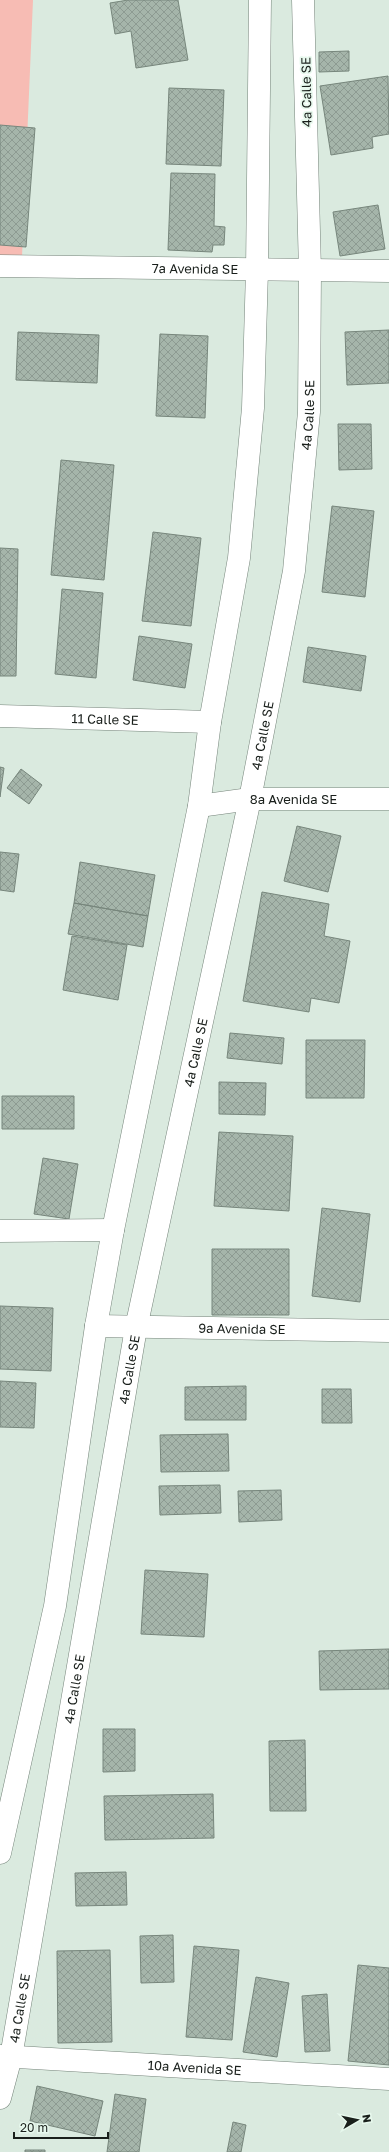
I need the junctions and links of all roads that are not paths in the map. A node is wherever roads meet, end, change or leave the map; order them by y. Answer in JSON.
{"nodes":[{"id":1,"x":260,"y":0,"type":"edge"},
{"id":2,"x":303,"y":0,"type":"edge"},
{"id":3,"x":0,"y":266,"type":"edge"},
{"id":4,"x":257,"y":270,"type":"junction"},
{"id":5,"x":310,"y":271,"type":"junction"},
{"id":6,"x":389,"y":271,"type":"edge"},
{"id":7,"x":0,"y":716,"type":"edge"},
{"id":8,"x":210,"y":722,"type":"junction"},
{"id":9,"x":250,"y":799,"type":"junction"},
{"id":10,"x":389,"y":799,"type":"edge"},
{"id":11,"x":199,"y":806,"type":"junction"},
{"id":12,"x":113,"y":1230,"type":"junction"},
{"id":13,"x":0,"y":1232,"type":"edge"},
{"id":14,"x":96,"y":1326,"type":"junction"},
{"id":15,"x":136,"y":1328,"type":"junction"},
{"id":16,"x":389,"y":1331,"type":"edge"},
{"id":17,"x":0,"y":1853,"type":"edge"},
{"id":18,"x":5,"y":2056,"type":"edge"},
{"id":19,"x":389,"y":2079,"type":"edge"},
{"id":20,"x":0,"y":2098,"type":"edge"}],
"edges":[{"from":1,"to":4,"type":"street"},
{"from":2,"to":5,"type":"street","name":"4a Calle SE"},
{"from":3,"to":4,"type":"street","name":"7a Avenida SE"},
{"from":4,"to":5,"type":"street","name":"7a Avenida SE"},
{"from":4,"to":8,"type":"street"},
{"from":5,"to":6,"type":"street","name":"7a Avenida SE"},
{"from":5,"to":9,"type":"street","name":"4a Calle SE"},
{"from":7,"to":8,"type":"street","name":"11 Calle SE"},
{"from":8,"to":11,"type":"street"},
{"from":9,"to":10,"type":"street","name":"8a Avenida SE"},
{"from":9,"to":11,"type":"street","name":"8a Avenida SE"},
{"from":9,"to":15,"type":"street","name":"4a Calle SE"},
{"from":11,"to":12,"type":"street"},
{"from":12,"to":13,"type":"street"},
{"from":12,"to":14,"type":"street"},
{"from":14,"to":15,"type":"street","name":"9a Avenida SE"},
{"from":14,"to":17,"type":"street"},
{"from":15,"to":16,"type":"street","name":"9a Avenida SE"},
{"from":15,"to":18,"type":"street","name":"4a Calle SE"},
{"from":18,"to":19,"type":"street","name":"10a Avenida SE"},
{"from":18,"to":20,"type":"street","name":"4a Calle SE"}]}
